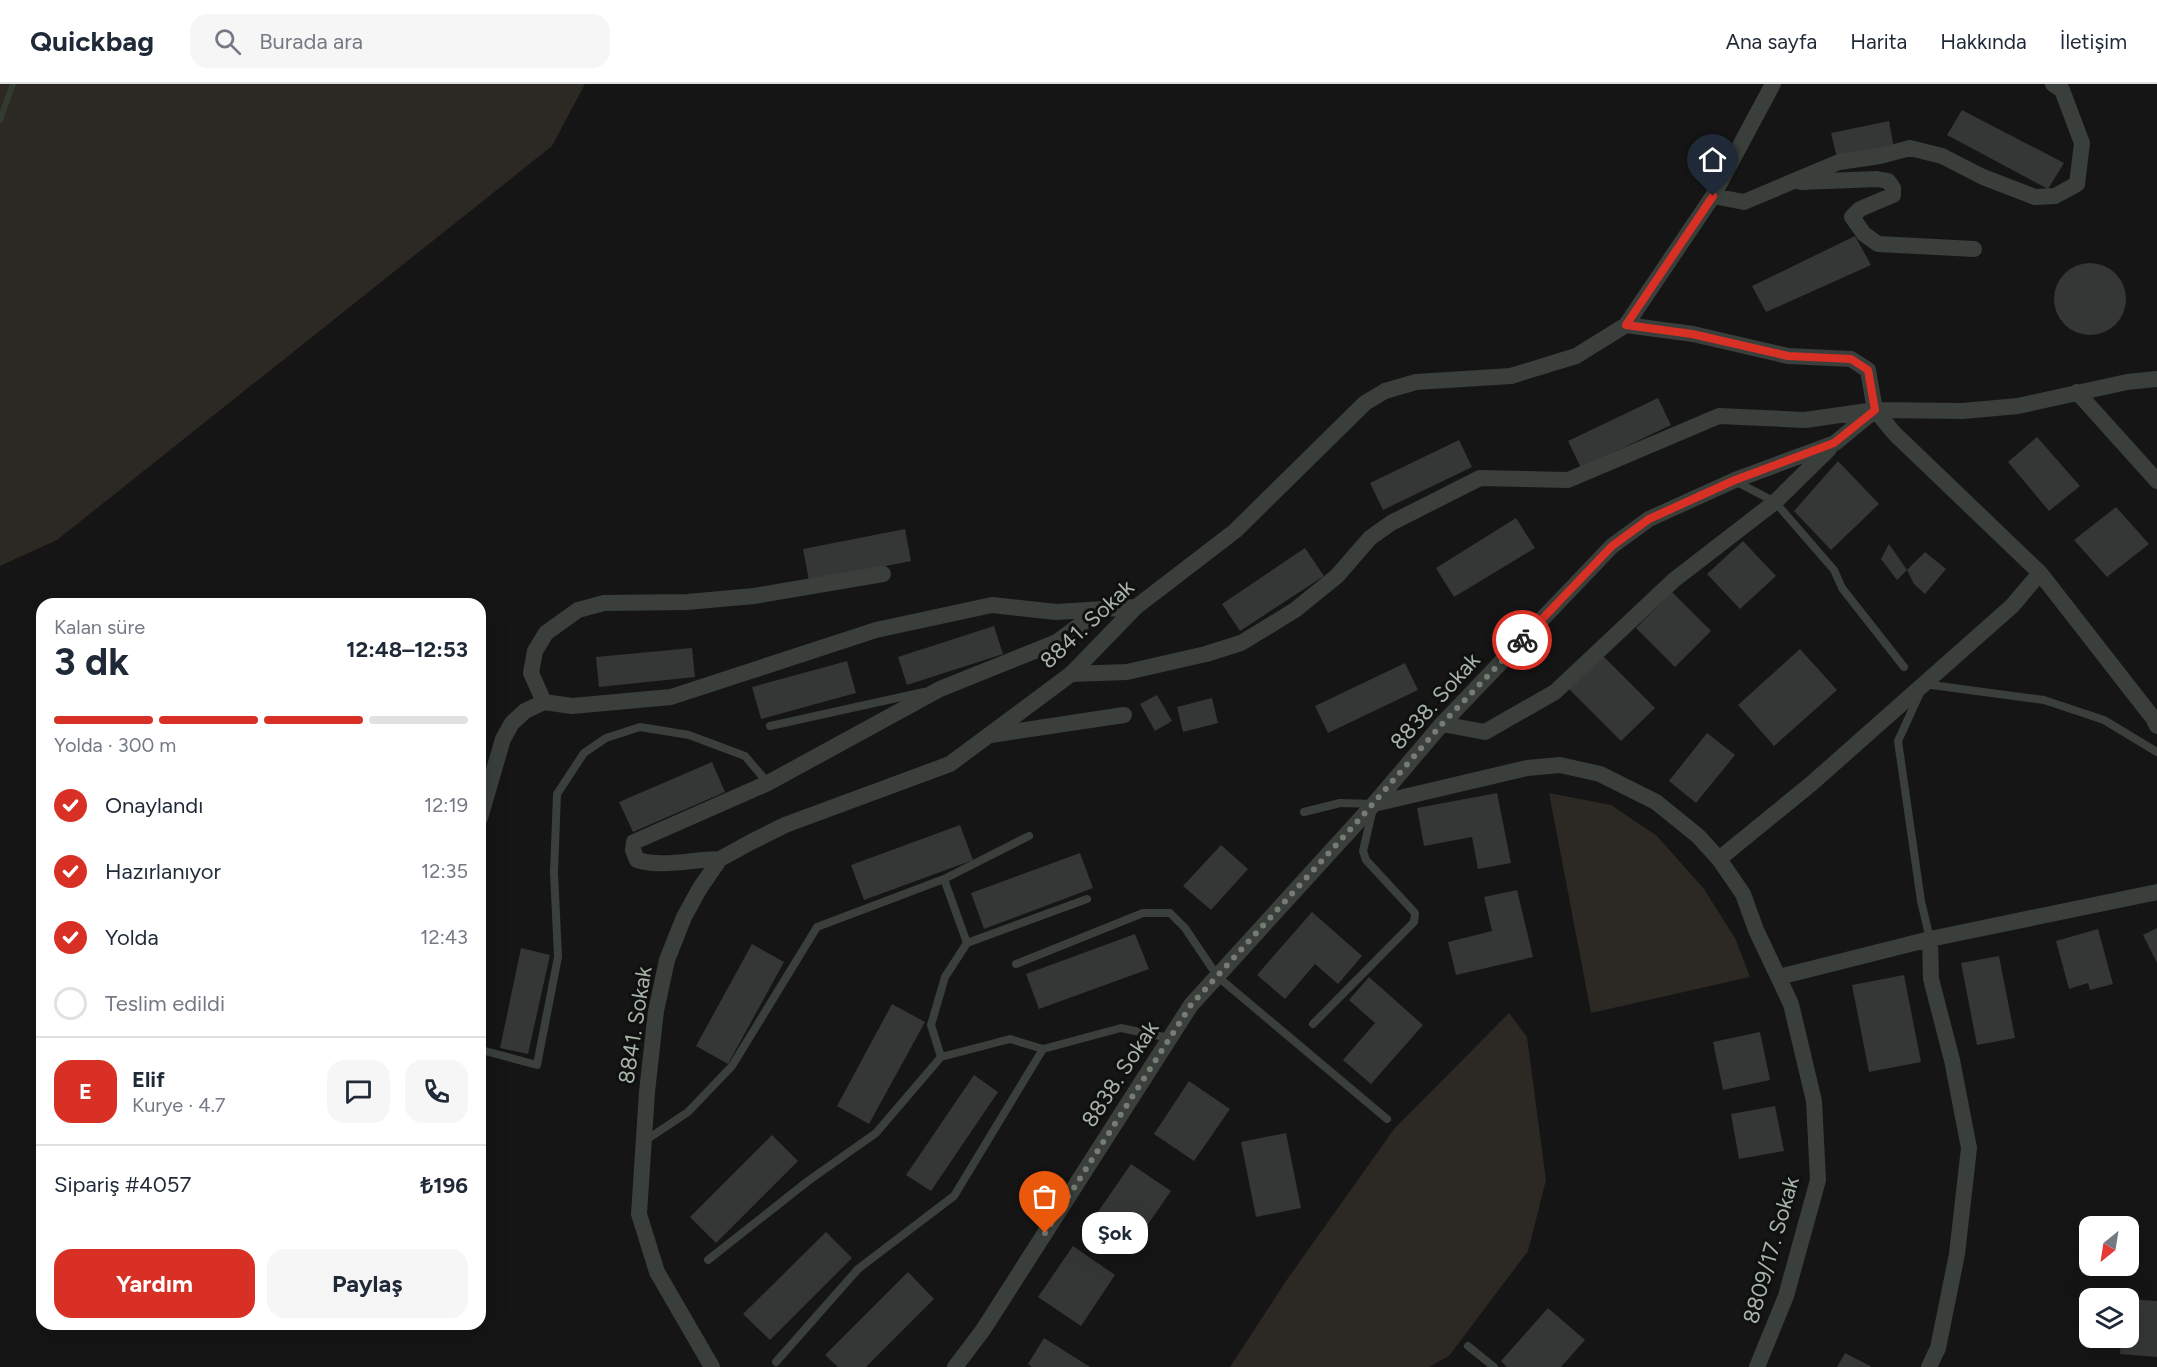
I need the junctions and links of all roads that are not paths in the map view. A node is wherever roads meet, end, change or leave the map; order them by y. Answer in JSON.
{"nodes":[{"id":1,"x":1789,"y":84,"type":"edge"},
{"id":2,"x":2053,"y":84,"type":"edge"},
{"id":3,"x":1771,"y":87,"type":"edge"},
{"id":4,"x":1790,"y":183,"type":"junction"},
{"id":5,"x":1713,"y":196,"type":"junction"},
{"id":6,"x":1974,"y":249,"type":"dead end"},
{"id":7,"x":1626,"y":325,"type":"junction"},
{"id":8,"x":2157,"y":379,"type":"edge"},
{"id":9,"x":2077,"y":392,"type":"junction"},
{"id":10,"x":1875,"y":410,"type":"junction"},
{"id":11,"x":1834,"y":443,"type":"junction"},
{"id":12,"x":1735,"y":480,"type":"junction"},
{"id":13,"x":2157,"y":481,"type":"edge"},
{"id":14,"x":1774,"y":502,"type":"junction"},
{"id":15,"x":2040,"y":573,"type":"junction"},
{"id":16,"x":882,"y":574,"type":"dead end"},
{"id":17,"x":1136,"y":607,"type":"junction"},
{"id":18,"x":1101,"y":610,"type":"junction"},
{"id":19,"x":1904,"y":667,"type":"dead end"},
{"id":20,"x":1071,"y":674,"type":"junction"},
{"id":21,"x":1924,"y":684,"type":"junction"},
{"id":22,"x":940,"y":689,"type":"junction"},
{"id":23,"x":544,"y":702,"type":"junction"},
{"id":24,"x":1124,"y":715,"type":"dead end"},
{"id":25,"x":1442,"y":724,"type":"junction"},
{"id":26,"x":770,"y":726,"type":"dead end"},
{"id":27,"x":2157,"y":726,"type":"edge"},
{"id":28,"x":987,"y":736,"type":"junction"},
{"id":29,"x":2157,"y":752,"type":"edge"},
{"id":30,"x":768,"y":783,"type":"junction"},
{"id":31,"x":486,"y":797,"type":"edge"},
{"id":32,"x":1374,"y":804,"type":"junction"},
{"id":33,"x":1304,"y":812,"type":"dead end"},
{"id":34,"x":1029,"y":836,"type":"dead end"},
{"id":35,"x":720,"y":859,"type":"junction"},
{"id":36,"x":1719,"y":859,"type":"junction"},
{"id":37,"x":944,"y":879,"type":"junction"},
{"id":38,"x":2157,"y":892,"type":"edge"},
{"id":39,"x":1087,"y":899,"type":"dead end"},
{"id":40,"x":1930,"y":939,"type":"junction"},
{"id":41,"x":967,"y":943,"type":"junction"},
{"id":42,"x":1016,"y":964,"type":"dead end"},
{"id":43,"x":1218,"y":977,"type":"junction"},
{"id":44,"x":1779,"y":977,"type":"junction"},
{"id":45,"x":1313,"y":1024,"type":"dead end"},
{"id":46,"x":1169,"y":1038,"type":"junction"},
{"id":47,"x":1043,"y":1049,"type":"junction"},
{"id":48,"x":486,"y":1051,"type":"edge"},
{"id":49,"x":941,"y":1057,"type":"junction"},
{"id":50,"x":1387,"y":1119,"type":"dead end"},
{"id":51,"x":644,"y":1142,"type":"junction"},
{"id":52,"x":708,"y":1260,"type":"dead end"},
{"id":53,"x":1468,"y":1346,"type":"dead end"},
{"id":54,"x":776,"y":1362,"type":"dead end"},
{"id":55,"x":712,"y":1367,"type":"edge"},
{"id":56,"x":955,"y":1367,"type":"edge"},
{"id":57,"x":1494,"y":1367,"type":"edge"},
{"id":58,"x":1757,"y":1367,"type":"edge"},
{"id":59,"x":1929,"y":1367,"type":"edge"}],
"edges":[{"from":1,"to":3,"type":"street"},
{"from":2,"to":4,"type":"street"},
{"from":3,"to":5,"type":"street","name":"8841. Sokak"},
{"from":4,"to":5,"type":"street"},
{"from":4,"to":6,"type":"street"},
{"from":5,"to":7,"type":"street","name":"8841. Sokak"},
{"from":7,"to":10,"type":"street"},
{"from":7,"to":17,"type":"street","name":"8841. Sokak"},
{"from":8,"to":9,"type":"street"},
{"from":9,"to":10,"type":"street"},
{"from":9,"to":13,"type":"street"},
{"from":10,"to":11,"type":"street","name":"8838. Sokak"},
{"from":10,"to":15,"type":"street"},
{"from":10,"to":20,"type":"street"},
{"from":11,"to":12,"type":"street","name":"8838. Sokak"},
{"from":11,"to":14,"type":"street"},
{"from":12,"to":14,"type":"lane"},
{"from":12,"to":25,"type":"street","name":"8838. Sokak"},
{"from":14,"to":19,"type":"lane"},
{"from":14,"to":25,"type":"street"},
{"from":15,"to":21,"type":"street"},
{"from":15,"to":27,"type":"street"},
{"from":16,"to":23,"type":"street"},
{"from":17,"to":18,"type":"street"},
{"from":17,"to":20,"type":"street","name":"8841. Sokak"},
{"from":18,"to":22,"type":"street"},
{"from":18,"to":23,"type":"street"},
{"from":20,"to":28,"type":"street","name":"8841. Sokak"},
{"from":21,"to":29,"type":"lane"},
{"from":21,"to":36,"type":"street"},
{"from":21,"to":40,"type":"lane"},
{"from":22,"to":26,"type":"lane"},
{"from":22,"to":30,"type":"street"},
{"from":23,"to":31,"type":"street"},
{"from":24,"to":28,"type":"street"},
{"from":25,"to":32,"type":"street","name":"8838. Sokak"},
{"from":28,"to":35,"type":"street","name":"8841. Sokak"},
{"from":30,"to":35,"type":"street"},
{"from":30,"to":48,"type":"lane"},
{"from":32,"to":33,"type":"lane"},
{"from":32,"to":36,"type":"street","name":"8809/17. Sokak"},
{"from":32,"to":43,"type":"street","name":"8838. Sokak"},
{"from":32,"to":45,"type":"lane"},
{"from":34,"to":37,"type":"lane"},
{"from":35,"to":51,"type":"street","name":"8841. Sokak"},
{"from":36,"to":44,"type":"street","name":"8809/17. Sokak"},
{"from":37,"to":41,"type":"lane"},
{"from":37,"to":51,"type":"lane"},
{"from":38,"to":40,"type":"street"},
{"from":39,"to":41,"type":"lane"},
{"from":40,"to":44,"type":"street"},
{"from":40,"to":59,"type":"street"},
{"from":41,"to":49,"type":"lane"},
{"from":42,"to":43,"type":"lane"},
{"from":43,"to":46,"type":"street","name":"8838. Sokak"},
{"from":43,"to":50,"type":"lane"},
{"from":44,"to":58,"type":"street","name":"8809/17. Sokak"},
{"from":46,"to":47,"type":"lane"},
{"from":46,"to":56,"type":"street","name":"8838. Sokak"},
{"from":47,"to":49,"type":"lane"},
{"from":47,"to":54,"type":"lane"},
{"from":49,"to":52,"type":"lane"},
{"from":51,"to":55,"type":"street","name":"8841. Sokak"},
{"from":53,"to":57,"type":"lane"}]}
